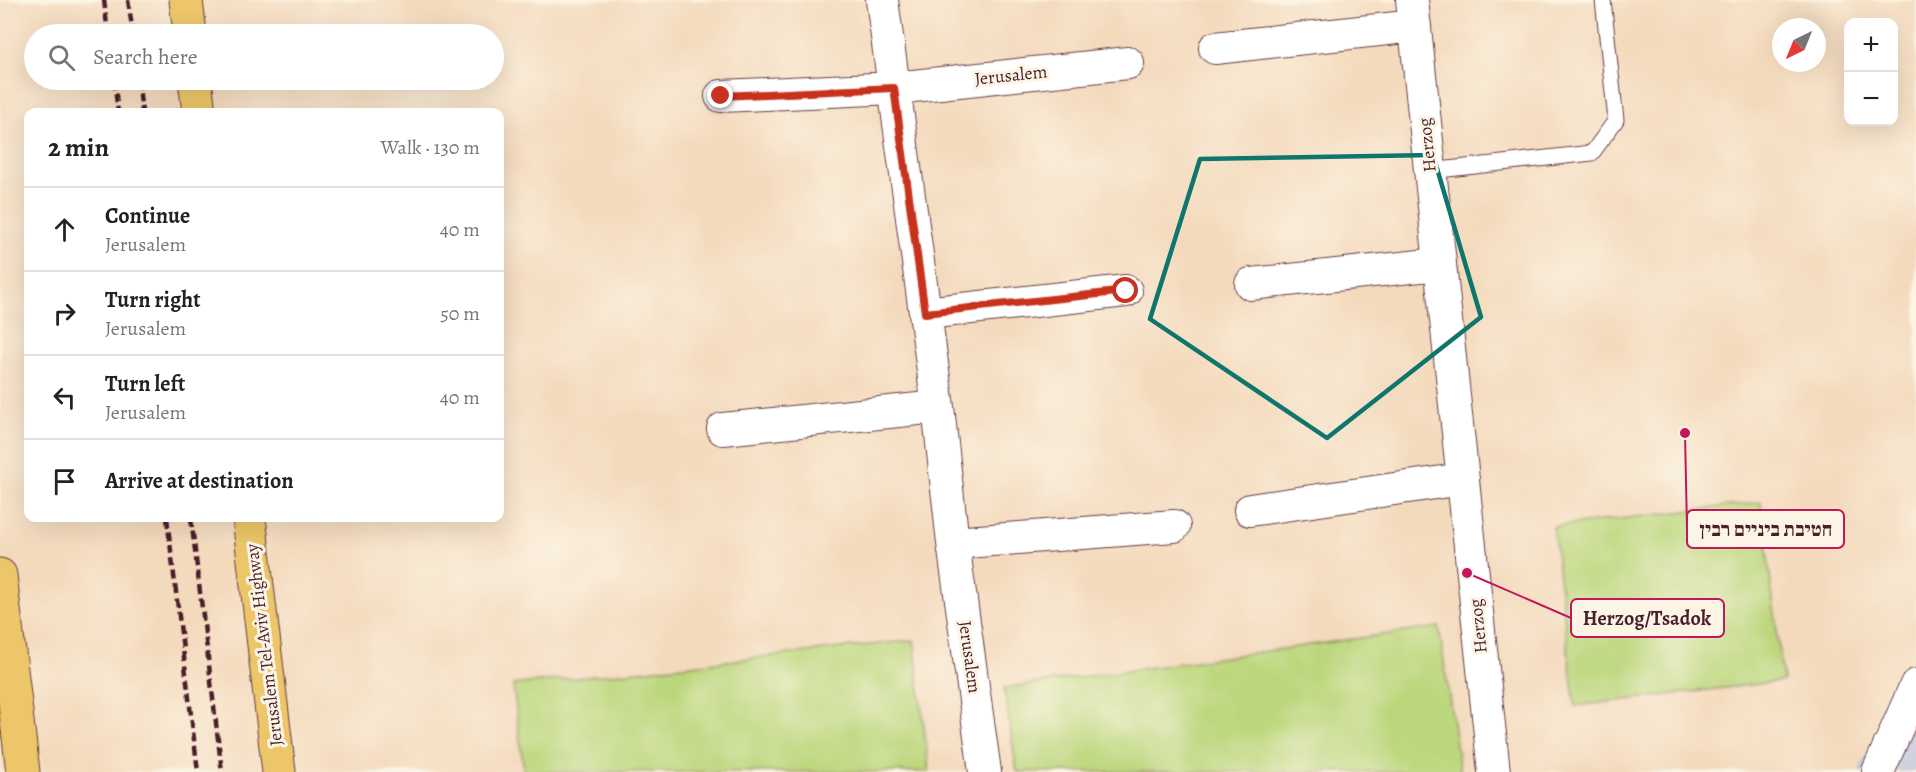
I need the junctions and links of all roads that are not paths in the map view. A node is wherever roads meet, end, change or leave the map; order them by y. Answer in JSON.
{"nodes":[{"id":1,"x":186,"y":0,"type":"edge"},
{"id":2,"x":882,"y":0,"type":"edge"},
{"id":3,"x":1604,"y":0,"type":"edge"},
{"id":4,"x":1413,"y":13,"type":"edge"},
{"id":5,"x":189,"y":24,"type":"edge"},
{"id":6,"x":1215,"y":48,"type":"dead end"},
{"id":7,"x":1128,"y":63,"type":"dead end"},
{"id":8,"x":894,"y":88,"type":"junction"},
{"id":9,"x":197,"y":90,"type":"edge"},
{"id":10,"x":721,"y":96,"type":"dead end"},
{"id":11,"x":199,"y":108,"type":"edge"},
{"id":12,"x":1430,"y":171,"type":"junction"},
{"id":13,"x":1439,"y":264,"type":"junction"},
{"id":14,"x":1251,"y":284,"type":"dead end"},
{"id":15,"x":1126,"y":291,"type":"dead end"},
{"id":16,"x":925,"y":313,"type":"junction"},
{"id":17,"x":938,"y":407,"type":"junction"},
{"id":18,"x":723,"y":429,"type":"dead end"},
{"id":19,"x":1463,"y":480,"type":"junction"},
{"id":20,"x":1250,"y":510,"type":"dead end"},
{"id":21,"x":249,"y":522,"type":"edge"},
{"id":22,"x":1174,"y":526,"type":"dead end"},
{"id":23,"x":953,"y":543,"type":"junction"},
{"id":24,"x":0,"y":575,"type":"edge"},
{"id":25,"x":1916,"y":685,"type":"edge"},
{"id":26,"x":23,"y":772,"type":"edge"},
{"id":27,"x":279,"y":772,"type":"edge"},
{"id":28,"x":986,"y":772,"type":"edge"},
{"id":29,"x":1494,"y":772,"type":"edge"},
{"id":30,"x":1878,"y":772,"type":"edge"}],
"edges":[{"from":1,"to":5,"type":"highway"},
{"from":2,"to":8,"type":"street","name":"Jerusalem"},
{"from":3,"to":12,"type":"lane"},
{"from":4,"to":6,"type":"street","name":"Herzog"},
{"from":4,"to":12,"type":"street","name":"Herzog"},
{"from":7,"to":8,"type":"street","name":"Jerusalem"},
{"from":8,"to":10,"type":"street","name":"Jerusalem"},
{"from":8,"to":16,"type":"street","name":"Jerusalem"},
{"from":9,"to":11,"type":"highway"},
{"from":12,"to":13,"type":"street","name":"Herzog"},
{"from":13,"to":14,"type":"street"},
{"from":13,"to":19,"type":"street","name":"Herzog"},
{"from":15,"to":16,"type":"street"},
{"from":16,"to":17,"type":"street","name":"Jerusalem"},
{"from":17,"to":18,"type":"street"},
{"from":17,"to":23,"type":"street","name":"Jerusalem"},
{"from":19,"to":20,"type":"street"},
{"from":19,"to":29,"type":"street","name":"Herzog"},
{"from":21,"to":27,"type":"highway","name":"Jerusalem Tel-Aviv Highway"},
{"from":22,"to":23,"type":"street"},
{"from":23,"to":28,"type":"street","name":"Jerusalem"},
{"from":24,"to":26,"type":"highway"},
{"from":25,"to":30,"type":"street"}]}
